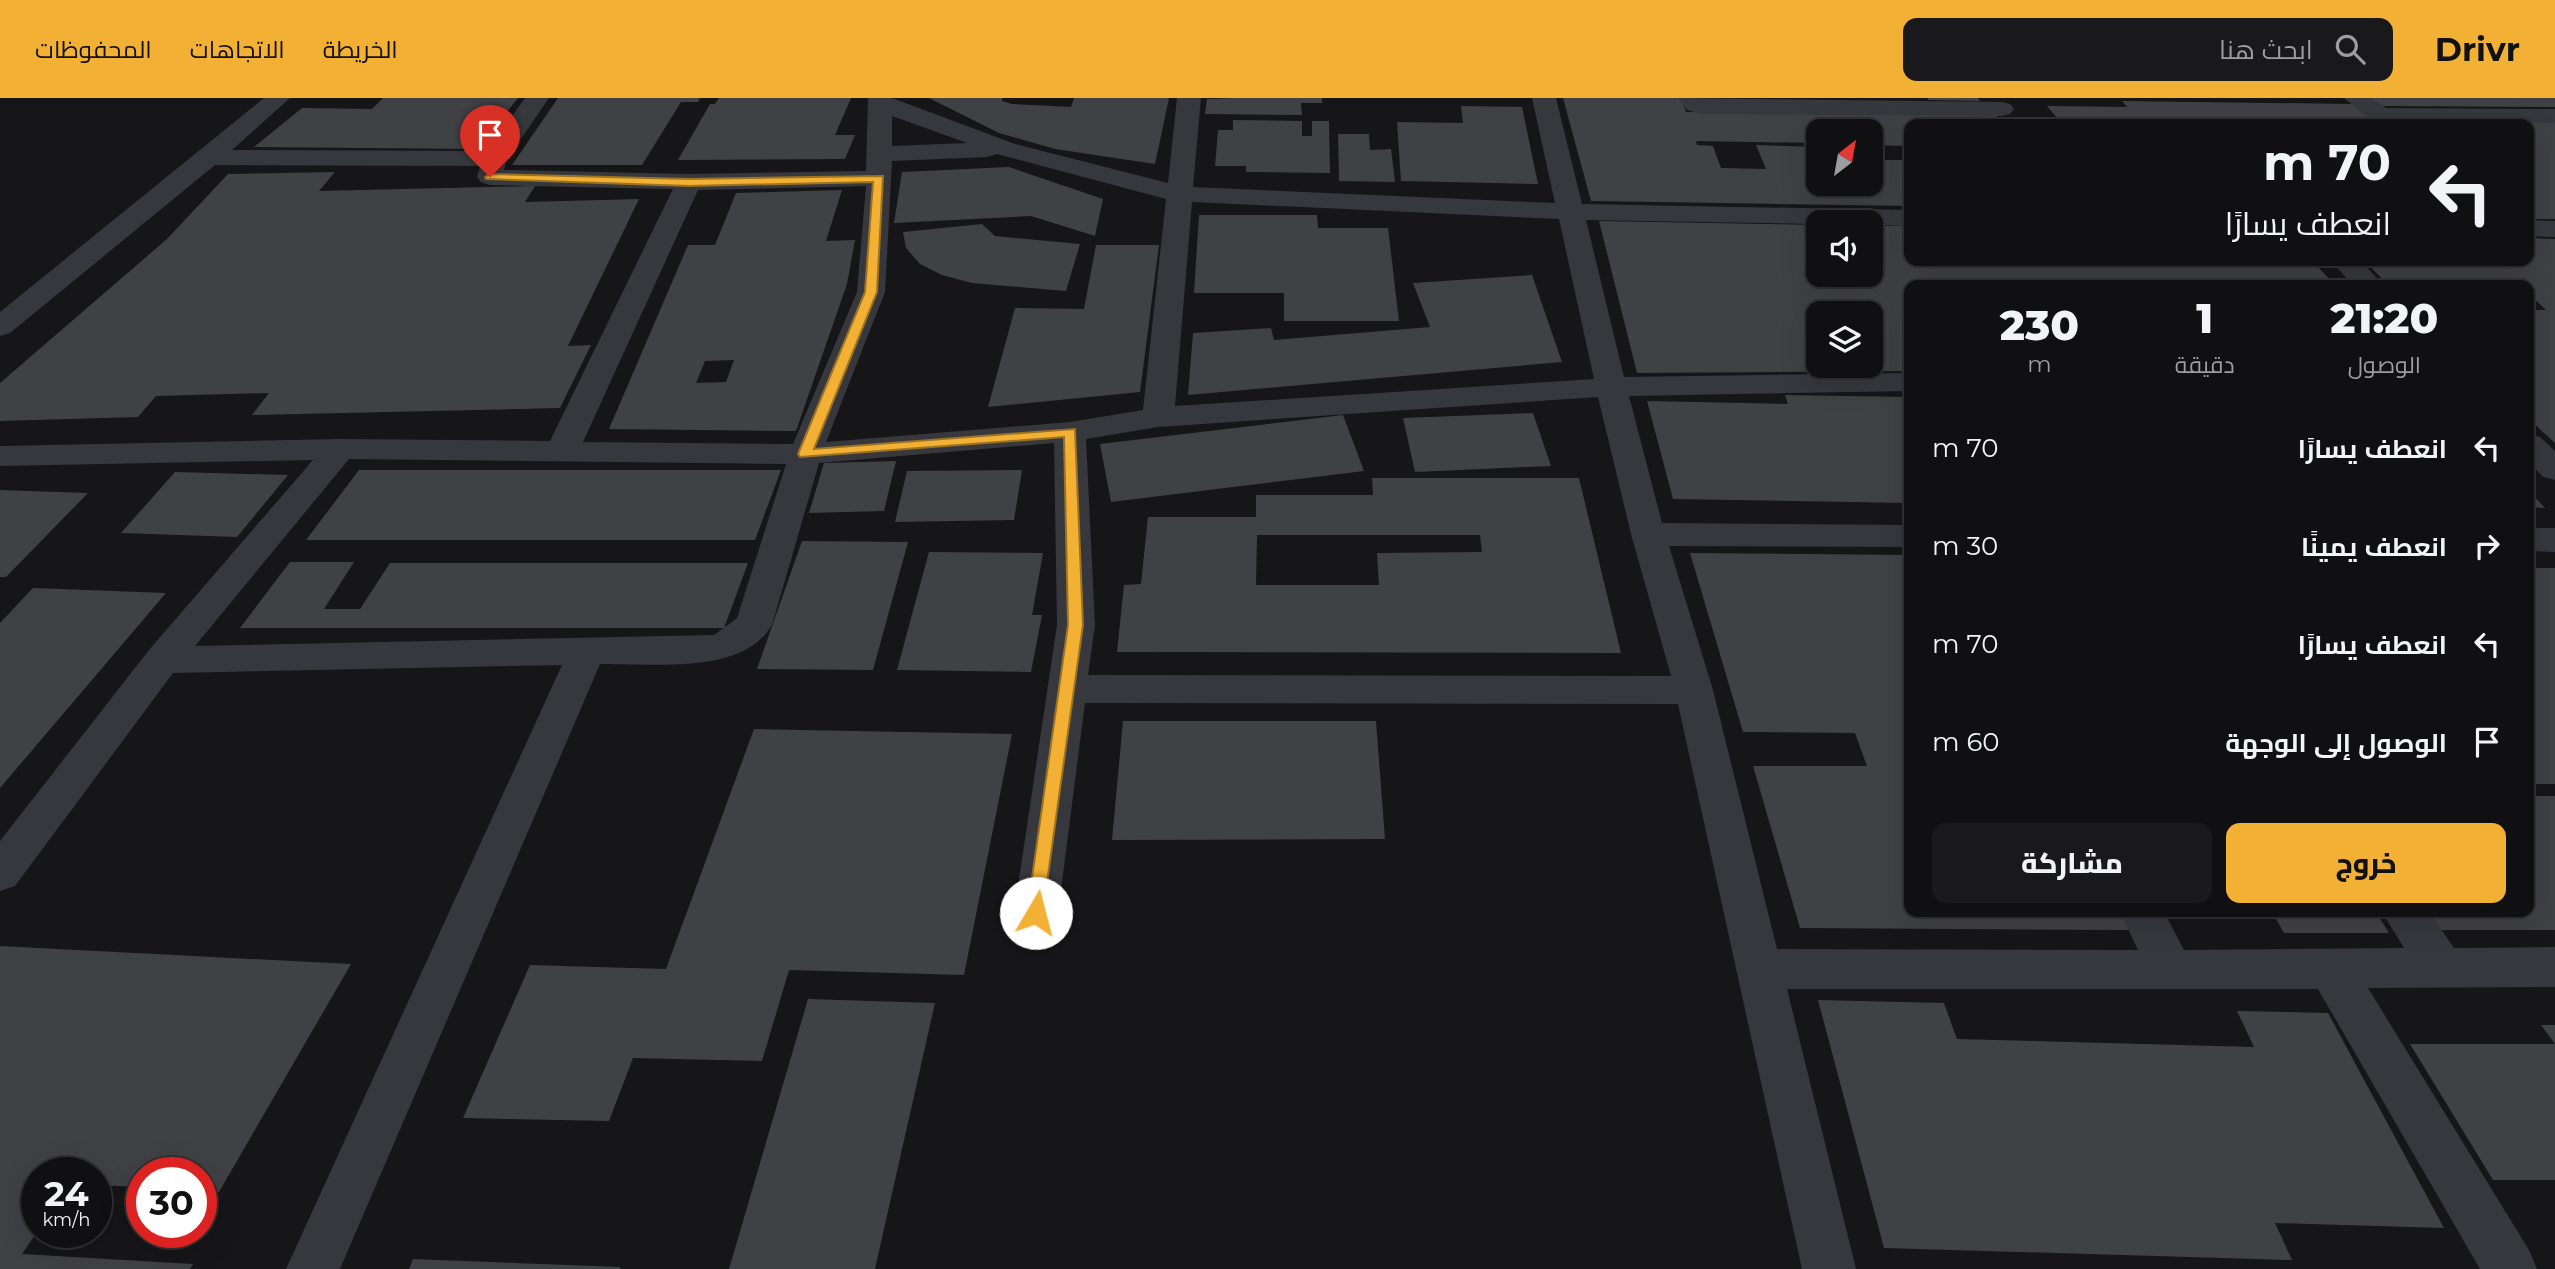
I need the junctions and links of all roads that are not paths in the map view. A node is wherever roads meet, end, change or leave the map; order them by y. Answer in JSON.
{"nodes":[{"id":1,"x":278,"y":98,"type":"edge"},
{"id":2,"x":537,"y":98,"type":"edge"},
{"id":3,"x":1189,"y":98,"type":"edge"},
{"id":4,"x":1544,"y":98,"type":"edge"},
{"id":5,"x":1690,"y":98,"type":"edge"},
{"id":6,"x":2356,"y":98,"type":"edge"},
{"id":7,"x":880,"y":101,"type":"edge"},
{"id":8,"x":2003,"y":111,"type":"edge"},
{"id":9,"x":2555,"y":116,"type":"edge"},
{"id":10,"x":1006,"y":149,"type":"junction"},
{"id":11,"x":209,"y":157,"type":"junction"},
{"id":12,"x":494,"y":159,"type":"junction"},
{"id":13,"x":879,"y":166,"type":"junction"},
{"id":14,"x":689,"y":182,"type":"junction"},
{"id":15,"x":1178,"y":194,"type":"junction"},
{"id":16,"x":1570,"y":212,"type":"junction"},
{"id":17,"x":1904,"y":218,"type":"edge"},
{"id":18,"x":2534,"y":228,"type":"edge"},
{"id":19,"x":2555,"y":229,"type":"edge"},
{"id":20,"x":2350,"y":266,"type":"edge"},
{"id":21,"x":2365,"y":280,"type":"edge"},
{"id":22,"x":0,"y":327,"type":"edge"},
{"id":23,"x":1904,"y":382,"type":"edge"},
{"id":24,"x":1611,"y":387,"type":"junction"},
{"id":25,"x":1158,"y":417,"type":"junction"},
{"id":26,"x":1070,"y":432,"type":"junction"},
{"id":27,"x":341,"y":449,"type":"junction"},
{"id":28,"x":2534,"y":449,"type":"edge"},
{"id":29,"x":562,"y":451,"type":"junction"},
{"id":30,"x":805,"y":454,"type":"junction"},
{"id":31,"x":0,"y":456,"type":"edge"},
{"id":32,"x":2555,"y":470,"type":"edge"},
{"id":33,"x":1648,"y":534,"type":"junction"},
{"id":34,"x":1904,"y":536,"type":"edge"},
{"id":35,"x":2534,"y":540,"type":"edge"},
{"id":36,"x":2555,"y":540,"type":"edge"},
{"id":37,"x":587,"y":651,"type":"junction"},
{"id":38,"x":162,"y":660,"type":"junction"},
{"id":39,"x":1067,"y":689,"type":"junction"},
{"id":40,"x":1694,"y":690,"type":"junction"},
{"id":41,"x":0,"y":873,"type":"edge"},
{"id":42,"x":1036,"y":913,"type":"dead end"},
{"id":43,"x":2144,"y":917,"type":"edge"},
{"id":44,"x":2407,"y":917,"type":"edge"},
{"id":45,"x":2555,"y":967,"type":"edge"},
{"id":46,"x":2442,"y":968,"type":"junction"},
{"id":47,"x":1760,"y":969,"type":"junction"},
{"id":48,"x":2332,"y":969,"type":"junction"},
{"id":49,"x":2171,"y":970,"type":"junction"},
{"id":50,"x":313,"y":1269,"type":"edge"},
{"id":51,"x":1829,"y":1269,"type":"edge"},
{"id":52,"x":2510,"y":1269,"type":"edge"}],
"edges":[{"from":1,"to":11,"type":"street"},
{"from":2,"to":12,"type":"street"},
{"from":3,"to":15,"type":"street"},
{"from":4,"to":16,"type":"street"},
{"from":5,"to":8,"type":"street"},
{"from":6,"to":9,"type":"street"},
{"from":7,"to":10,"type":"street"},
{"from":7,"to":13,"type":"street"},
{"from":10,"to":13,"type":"street"},
{"from":10,"to":15,"type":"street"},
{"from":11,"to":12,"type":"street"},
{"from":11,"to":22,"type":"street"},
{"from":12,"to":14,"type":"street"},
{"from":13,"to":14,"type":"street"},
{"from":13,"to":30,"type":"street"},
{"from":14,"to":29,"type":"street"},
{"from":15,"to":16,"type":"street"},
{"from":15,"to":25,"type":"street"},
{"from":16,"to":17,"type":"street"},
{"from":16,"to":24,"type":"street"},
{"from":18,"to":19,"type":"street"},
{"from":20,"to":21,"type":"street"},
{"from":23,"to":24,"type":"street"},
{"from":24,"to":25,"type":"street"},
{"from":24,"to":33,"type":"street"},
{"from":25,"to":26,"type":"street"},
{"from":26,"to":30,"type":"street"},
{"from":26,"to":39,"type":"street"},
{"from":27,"to":29,"type":"street"},
{"from":27,"to":31,"type":"street"},
{"from":27,"to":38,"type":"street"},
{"from":28,"to":32,"type":"street"},
{"from":29,"to":30,"type":"street"},
{"from":30,"to":37,"type":"street"},
{"from":33,"to":34,"type":"street"},
{"from":33,"to":40,"type":"street"},
{"from":35,"to":36,"type":"street"},
{"from":37,"to":38,"type":"street"},
{"from":37,"to":50,"type":"street"},
{"from":38,"to":41,"type":"street"},
{"from":39,"to":40,"type":"street"},
{"from":39,"to":42,"type":"street"},
{"from":40,"to":47,"type":"street"},
{"from":43,"to":49,"type":"street"},
{"from":44,"to":46,"type":"street"},
{"from":45,"to":46,"type":"street"},
{"from":46,"to":48,"type":"street"},
{"from":47,"to":49,"type":"street"},
{"from":47,"to":51,"type":"street"},
{"from":48,"to":49,"type":"street"},
{"from":48,"to":52,"type":"street"}]}
